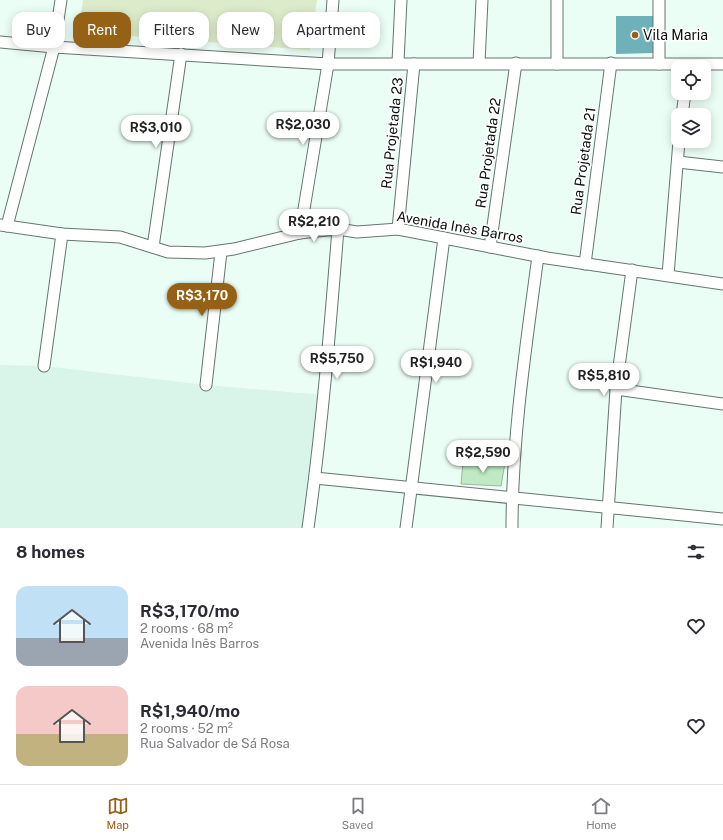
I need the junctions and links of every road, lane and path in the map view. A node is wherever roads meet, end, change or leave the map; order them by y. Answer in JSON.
{"nodes":[{"id":1,"x":61,"y":0,"type":"edge"},
{"id":2,"x":333,"y":0,"type":"edge"},
{"id":3,"x":401,"y":0,"type":"edge"},
{"id":4,"x":482,"y":0,"type":"edge"},
{"id":5,"x":557,"y":0,"type":"edge"},
{"id":6,"x":659,"y":0,"type":"edge"},
{"id":7,"x":59,"y":12,"type":"edge"},
{"id":8,"x":0,"y":42,"type":"edge"},
{"id":9,"x":12,"y":43,"type":"edge"},
{"id":10,"x":54,"y":48,"type":"edge"},
{"id":11,"x":65,"y":48,"type":"edge"},
{"id":12,"x":180,"y":54,"type":"junction"},
{"id":13,"x":398,"y":62,"type":"junction"},
{"id":14,"x":479,"y":63,"type":"junction"},
{"id":15,"x":516,"y":63,"type":"junction"},
{"id":16,"x":611,"y":63,"type":"junction"},
{"id":17,"x":328,"y":64,"type":"junction"},
{"id":18,"x":414,"y":64,"type":"junction"},
{"id":19,"x":557,"y":64,"type":"junction"},
{"id":20,"x":659,"y":64,"type":"junction"},
{"id":21,"x":723,"y":64,"type":"edge"},
{"id":22,"x":671,"y":65,"type":"edge"},
{"id":23,"x":711,"y":65,"type":"edge"},
{"id":24,"x":679,"y":148,"type":"edge"},
{"id":25,"x":678,"y":162,"type":"junction"},
{"id":26,"x":723,"y":167,"type":"edge"},
{"id":27,"x":3,"y":225,"type":"edge"},
{"id":28,"x":338,"y":229,"type":"junction"},
{"id":29,"x":398,"y":229,"type":"junction"},
{"id":30,"x":300,"y":233,"type":"junction"},
{"id":31,"x":62,"y":234,"type":"junction"},
{"id":32,"x":444,"y":238,"type":"junction"},
{"id":33,"x":153,"y":247,"type":"junction"},
{"id":34,"x":490,"y":247,"type":"junction"},
{"id":35,"x":221,"y":252,"type":"junction"},
{"id":36,"x":538,"y":256,"type":"junction"},
{"id":37,"x":585,"y":264,"type":"junction"},
{"id":38,"x":632,"y":270,"type":"junction"},
{"id":39,"x":668,"y":275,"type":"junction"},
{"id":40,"x":723,"y":284,"type":"edge"},
{"id":41,"x":44,"y":366,"type":"dead end"},
{"id":42,"x":206,"y":385,"type":"dead end"},
{"id":43,"x":616,"y":389,"type":"junction"},
{"id":44,"x":723,"y":404,"type":"edge"},
{"id":45,"x":315,"y":478,"type":"junction"},
{"id":46,"x":411,"y":488,"type":"junction"},
{"id":47,"x":512,"y":499,"type":"junction"},
{"id":48,"x":608,"y":508,"type":"junction"},
{"id":49,"x":723,"y":519,"type":"edge"},
{"id":50,"x":308,"y":528,"type":"edge"},
{"id":51,"x":406,"y":528,"type":"edge"},
{"id":52,"x":512,"y":528,"type":"edge"},
{"id":53,"x":607,"y":528,"type":"edge"}],
"edges":[{"from":1,"to":7,"type":"street"},
{"from":2,"to":17,"type":"street"},
{"from":3,"to":13,"type":"street"},
{"from":4,"to":14,"type":"street"},
{"from":5,"to":19,"type":"street"},
{"from":6,"to":20,"type":"street"},
{"from":8,"to":9,"type":"street"},
{"from":10,"to":27,"type":"street"},
{"from":11,"to":12,"type":"street"},
{"from":12,"to":17,"type":"street"},
{"from":12,"to":33,"type":"street"},
{"from":13,"to":17,"type":"street"},
{"from":13,"to":18,"type":"street"},
{"from":14,"to":15,"type":"street"},
{"from":14,"to":18,"type":"street"},
{"from":15,"to":19,"type":"street"},
{"from":15,"to":34,"type":"street","name":"Rua Projetada 22"},
{"from":16,"to":19,"type":"street"},
{"from":16,"to":20,"type":"street"},
{"from":16,"to":37,"type":"street","name":"Rua Projetada 21"},
{"from":17,"to":30,"type":"street"},
{"from":18,"to":29,"type":"street","name":"Rua Projetada 23"},
{"from":20,"to":22,"type":"street"},
{"from":21,"to":23,"type":"street"},
{"from":24,"to":25,"type":"street"},
{"from":25,"to":26,"type":"street"},
{"from":25,"to":39,"type":"street"},
{"from":27,"to":31,"type":"street","name":"Avenida Inês Barros"},
{"from":28,"to":29,"type":"street","name":"Avenida Inês Barros"},
{"from":28,"to":30,"type":"street","name":"Avenida Inês Barros"},
{"from":28,"to":45,"type":"street"},
{"from":29,"to":32,"type":"street","name":"Avenida Inês Barros"},
{"from":30,"to":35,"type":"street","name":"Avenida Inês Barros"},
{"from":31,"to":33,"type":"street","name":"Avenida Inês Barros"},
{"from":31,"to":41,"type":"street"},
{"from":32,"to":34,"type":"street","name":"Avenida Inês Barros"},
{"from":32,"to":46,"type":"street"},
{"from":33,"to":35,"type":"street","name":"Avenida Inês Barros"},
{"from":34,"to":36,"type":"street","name":"Avenida Inês Barros"},
{"from":35,"to":42,"type":"street"},
{"from":36,"to":37,"type":"street","name":"Avenida Inês Barros"},
{"from":36,"to":47,"type":"street"},
{"from":37,"to":38,"type":"street","name":"Avenida Inês Barros"},
{"from":38,"to":39,"type":"street","name":"Avenida Inês Barros"},
{"from":38,"to":43,"type":"street"},
{"from":39,"to":40,"type":"street","name":"Avenida Inês Barros"},
{"from":43,"to":44,"type":"street"},
{"from":43,"to":48,"type":"street"},
{"from":45,"to":46,"type":"street"},
{"from":45,"to":50,"type":"street"},
{"from":46,"to":47,"type":"street"},
{"from":46,"to":51,"type":"street"},
{"from":47,"to":48,"type":"street"},
{"from":47,"to":52,"type":"street"},
{"from":48,"to":49,"type":"street"},
{"from":48,"to":53,"type":"street"}]}
